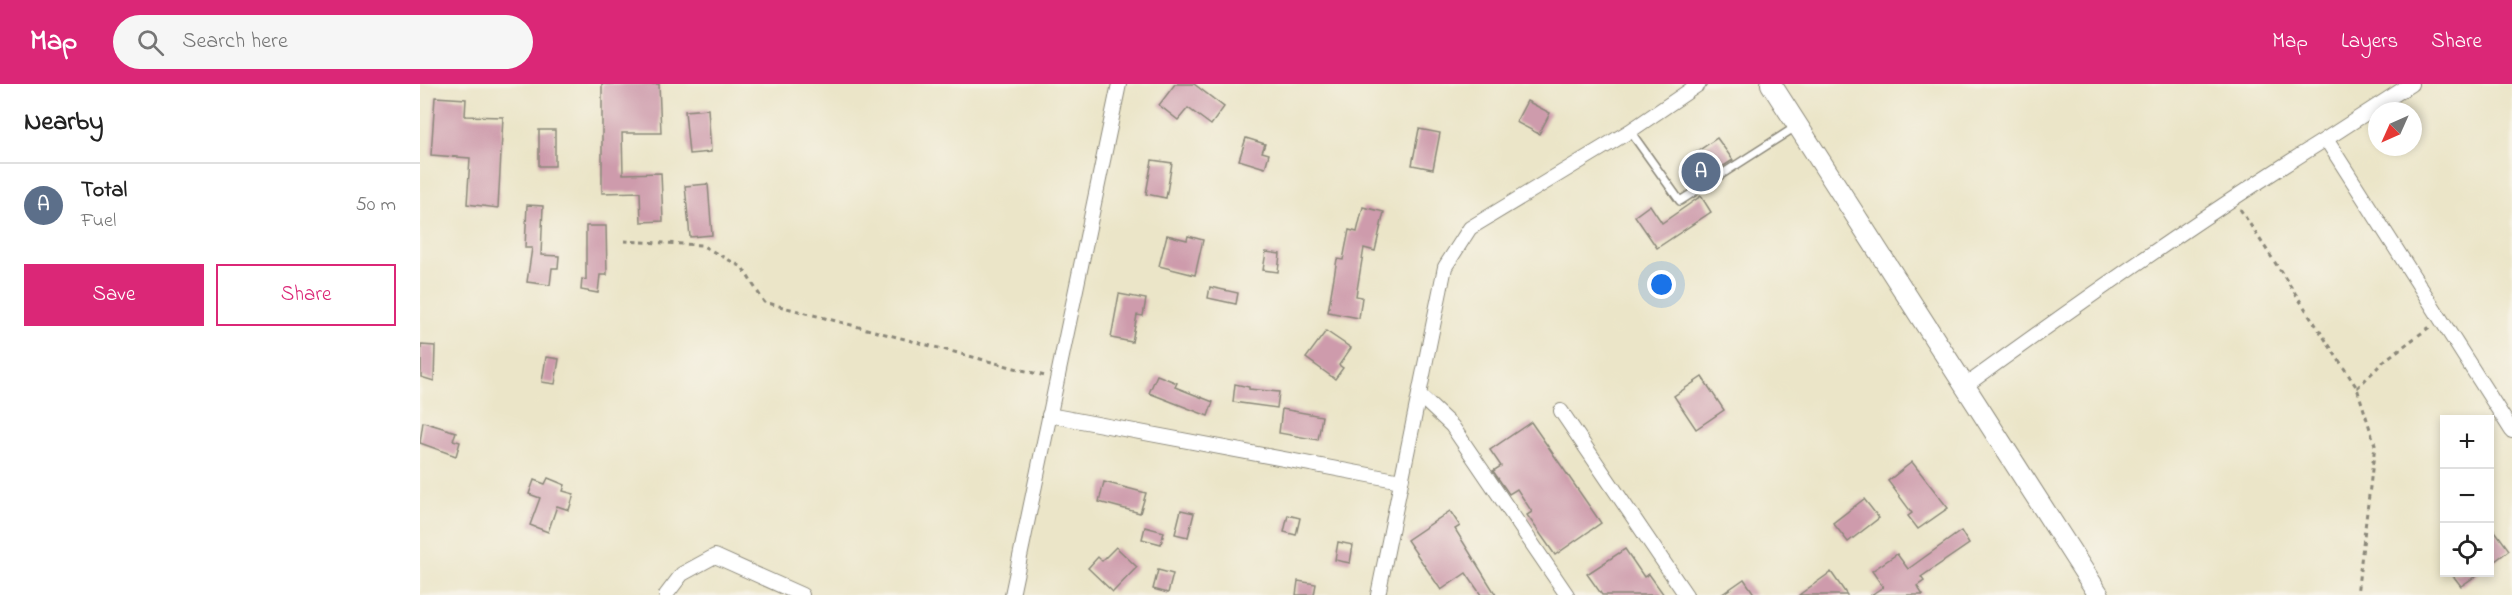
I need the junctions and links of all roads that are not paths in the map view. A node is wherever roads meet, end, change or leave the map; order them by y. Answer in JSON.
{"nodes":[{"id":1,"x":1119,"y":84,"type":"edge"},
{"id":2,"x":1699,"y":84,"type":"edge"},
{"id":3,"x":1771,"y":84,"type":"edge"},
{"id":4,"x":2411,"y":84,"type":"edge"},
{"id":5,"x":1797,"y":126,"type":"junction"},
{"id":6,"x":1630,"y":132,"type":"junction"},
{"id":7,"x":2326,"y":139,"type":"junction"},
{"id":8,"x":1965,"y":386,"type":"junction"},
{"id":9,"x":1419,"y":395,"type":"junction"},
{"id":10,"x":1561,"y":411,"type":"dead end"},
{"id":11,"x":1049,"y":415,"type":"junction"},
{"id":12,"x":2512,"y":431,"type":"edge"},
{"id":13,"x":1401,"y":481,"type":"junction"},
{"id":14,"x":666,"y":595,"type":"edge"},
{"id":15,"x":801,"y":595,"type":"edge"},
{"id":16,"x":1012,"y":595,"type":"edge"},
{"id":17,"x":1378,"y":595,"type":"edge"},
{"id":18,"x":1567,"y":595,"type":"edge"},
{"id":19,"x":1686,"y":595,"type":"edge"},
{"id":20,"x":2098,"y":595,"type":"edge"}],
"edges":[{"from":1,"to":11,"type":"street"},
{"from":2,"to":6,"type":"street"},
{"from":3,"to":5,"type":"street"},
{"from":4,"to":7,"type":"street"},
{"from":5,"to":6,"type":"lane"},
{"from":5,"to":8,"type":"street"},
{"from":6,"to":9,"type":"street"},
{"from":7,"to":8,"type":"street"},
{"from":7,"to":12,"type":"street"},
{"from":8,"to":20,"type":"street"},
{"from":9,"to":13,"type":"street"},
{"from":9,"to":18,"type":"street"},
{"from":10,"to":19,"type":"street"},
{"from":11,"to":13,"type":"street"},
{"from":11,"to":16,"type":"street"},
{"from":13,"to":17,"type":"street"},
{"from":14,"to":15,"type":"street"}]}
